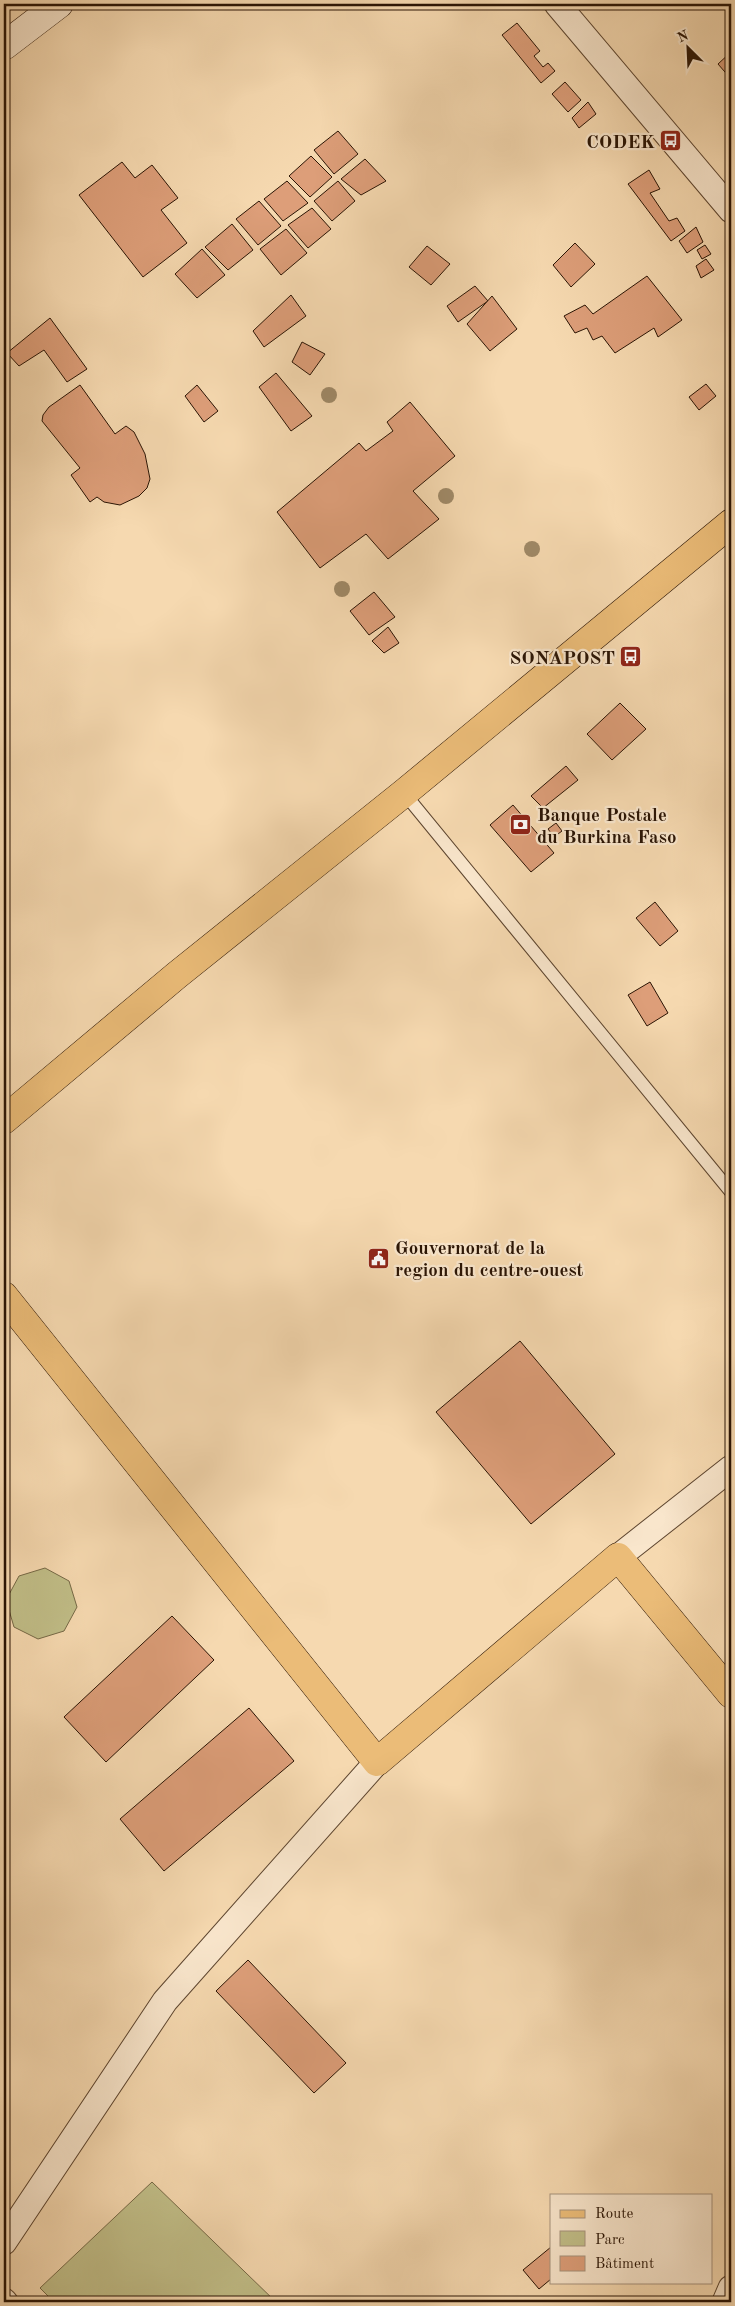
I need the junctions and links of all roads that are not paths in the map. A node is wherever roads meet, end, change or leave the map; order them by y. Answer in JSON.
{"nodes":[{"id":1,"x":59,"y":4,"type":"edge"},
{"id":2,"x":557,"y":4,"type":"edge"},
{"id":3,"x":4,"y":46,"type":"edge"},
{"id":4,"x":731,"y":210,"type":"edge"},
{"id":5,"x":731,"y":523,"type":"edge"},
{"id":6,"x":404,"y":793,"type":"junction"},
{"id":7,"x":4,"y":1120,"type":"edge"},
{"id":8,"x":731,"y":1192,"type":"edge"},
{"id":9,"x":4,"y":1296,"type":"edge"},
{"id":10,"x":731,"y":1468,"type":"edge"},
{"id":11,"x":618,"y":1557,"type":"junction"},
{"id":12,"x":731,"y":1694,"type":"edge"},
{"id":13,"x":377,"y":1762,"type":"junction"},
{"id":14,"x":4,"y":2242,"type":"edge"},
{"id":15,"x":731,"y":2288,"type":"edge"},
{"id":16,"x":725,"y":2302,"type":"edge"}],
"edges":[{"from":1,"to":3,"type":"street"},
{"from":2,"to":4,"type":"street"},
{"from":5,"to":6,"type":"main road"},
{"from":6,"to":7,"type":"main road"},
{"from":6,"to":8,"type":"lane"},
{"from":9,"to":13,"type":"main road"},
{"from":10,"to":11,"type":"street"},
{"from":11,"to":12,"type":"main road"},
{"from":11,"to":13,"type":"main road"},
{"from":13,"to":14,"type":"street"},
{"from":15,"to":16,"type":"street"}]}
